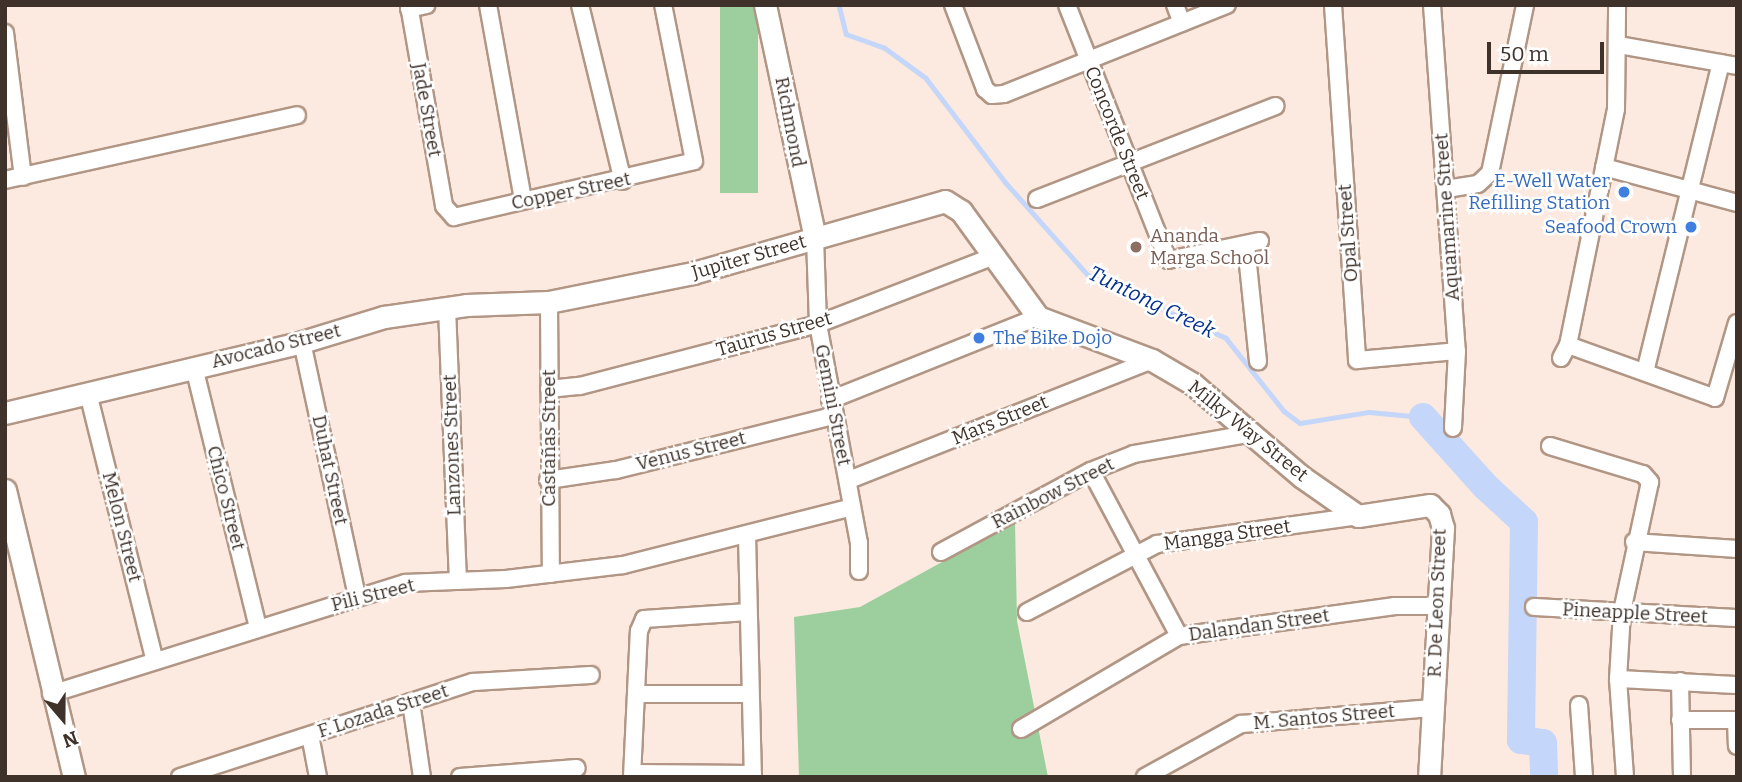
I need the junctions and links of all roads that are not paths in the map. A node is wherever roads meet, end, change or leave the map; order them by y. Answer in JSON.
{"nodes":[{"id":1,"x":427,"y":5,"type":"edge"},
{"id":2,"x":488,"y":5,"type":"edge"},
{"id":3,"x":580,"y":5,"type":"edge"},
{"id":4,"x":663,"y":5,"type":"edge"},
{"id":5,"x":765,"y":5,"type":"edge"},
{"id":6,"x":953,"y":5,"type":"edge"},
{"id":7,"x":1067,"y":5,"type":"edge"},
{"id":8,"x":1175,"y":5,"type":"edge"},
{"id":9,"x":1227,"y":5,"type":"edge"},
{"id":10,"x":1334,"y":5,"type":"edge"},
{"id":11,"x":1432,"y":5,"type":"edge"},
{"id":12,"x":1525,"y":5,"type":"edge"},
{"id":13,"x":1617,"y":5,"type":"edge"},
{"id":14,"x":409,"y":7,"type":"edge"},
{"id":15,"x":1182,"y":23,"type":"junction"},
{"id":16,"x":5,"y":33,"type":"edge"},
{"id":17,"x":1619,"y":45,"type":"junction"},
{"id":18,"x":1088,"y":61,"type":"junction"},
{"id":19,"x":1729,"y":64,"type":"edge"},
{"id":20,"x":1276,"y":106,"type":"dead end"},
{"id":21,"x":297,"y":115,"type":"dead end"},
{"id":22,"x":1129,"y":163,"type":"junction"},
{"id":23,"x":1604,"y":167,"type":"junction"},
{"id":24,"x":23,"y":177,"type":"junction"},
{"id":25,"x":5,"y":180,"type":"edge"},
{"id":26,"x":622,"y":181,"type":"junction"},
{"id":27,"x":1446,"y":189,"type":"junction"},
{"id":28,"x":1687,"y":190,"type":"junction"},
{"id":29,"x":1037,"y":199,"type":"dead end"},
{"id":30,"x":523,"y":200,"type":"junction"},
{"id":31,"x":1737,"y":203,"type":"edge"},
{"id":32,"x":449,"y":213,"type":"joint"},
{"id":33,"x":815,"y":238,"type":"junction"},
{"id":34,"x":992,"y":257,"type":"junction"},
{"id":35,"x":549,"y":302,"type":"junction"},
{"id":36,"x":447,"y":308,"type":"junction"},
{"id":37,"x":1038,"y":317,"type":"junction"},
{"id":38,"x":1737,"y":323,"type":"edge"},
{"id":39,"x":817,"y":324,"type":"junction"},
{"id":40,"x":302,"y":342,"type":"junction"},
{"id":41,"x":1457,"y":351,"type":"junction"},
{"id":42,"x":1152,"y":360,"type":"junction"},
{"id":43,"x":1258,"y":361,"type":"dead end"},
{"id":44,"x":194,"y":367,"type":"junction"},
{"id":45,"x":1645,"y":372,"type":"junction"},
{"id":46,"x":549,"y":389,"type":"junction"},
{"id":47,"x":88,"y":393,"type":"junction"},
{"id":48,"x":831,"y":408,"type":"junction"},
{"id":49,"x":5,"y":413,"type":"edge"},
{"id":50,"x":1453,"y":428,"type":"dead end"},
{"id":51,"x":1253,"y":433,"type":"junction"},
{"id":52,"x":1550,"y":446,"type":"dead end"},
{"id":53,"x":1091,"y":471,"type":"junction"},
{"id":54,"x":548,"y":480,"type":"junction"},
{"id":55,"x":849,"y":480,"type":"junction"},
{"id":56,"x":5,"y":490,"type":"edge"},
{"id":57,"x":852,"y":507,"type":"junction"},
{"id":58,"x":1358,"y":516,"type":"junction"},
{"id":59,"x":747,"y":536,"type":"junction"},
{"id":60,"x":1634,"y":542,"type":"junction"},
{"id":61,"x":1737,"y":549,"type":"edge"},
{"id":62,"x":941,"y":552,"type":"dead end"},
{"id":63,"x":1133,"y":555,"type":"junction"},
{"id":64,"x":859,"y":571,"type":"dead end"},
{"id":65,"x":551,"y":574,"type":"junction"},
{"id":66,"x":458,"y":581,"type":"junction"},
{"id":67,"x":357,"y":597,"type":"junction"},
{"id":68,"x":1438,"y":606,"type":"junction"},
{"id":69,"x":1534,"y":607,"type":"dead end"},
{"id":70,"x":748,"y":612,"type":"junction"},
{"id":71,"x":1027,"y":612,"type":"dead end"},
{"id":72,"x":1622,"y":612,"type":"junction"},
{"id":73,"x":1737,"y":618,"type":"edge"},
{"id":74,"x":258,"y":628,"type":"junction"},
{"id":75,"x":1179,"y":636,"type":"junction"},
{"id":76,"x":155,"y":661,"type":"junction"},
{"id":77,"x":591,"y":675,"type":"dead end"},
{"id":78,"x":1618,"y":679,"type":"junction"},
{"id":79,"x":1680,"y":681,"type":"junction"},
{"id":80,"x":1737,"y":685,"type":"edge"},
{"id":81,"x":51,"y":694,"type":"junction"},
{"id":82,"x":637,"y":694,"type":"junction"},
{"id":83,"x":750,"y":694,"type":"junction"},
{"id":84,"x":411,"y":702,"type":"junction"},
{"id":85,"x":1579,"y":705,"type":"dead end"},
{"id":86,"x":1432,"y":708,"type":"junction"},
{"id":87,"x":1680,"y":720,"type":"junction"},
{"id":88,"x":1736,"y":720,"type":"edge"},
{"id":89,"x":1021,"y":729,"type":"dead end"},
{"id":90,"x":310,"y":735,"type":"junction"},
{"id":91,"x":1737,"y":746,"type":"edge"},
{"id":92,"x":577,"y":768,"type":"dead end"},
{"id":93,"x":632,"y":775,"type":"edge"},
{"id":94,"x":753,"y":775,"type":"edge"},
{"id":95,"x":74,"y":777,"type":"edge"},
{"id":96,"x":180,"y":777,"type":"edge"},
{"id":97,"x":318,"y":777,"type":"edge"},
{"id":98,"x":422,"y":777,"type":"edge"},
{"id":99,"x":460,"y":777,"type":"edge"},
{"id":100,"x":1145,"y":777,"type":"edge"},
{"id":101,"x":1429,"y":777,"type":"edge"},
{"id":102,"x":1584,"y":777,"type":"edge"},
{"id":103,"x":1625,"y":777,"type":"edge"},
{"id":104,"x":1682,"y":777,"type":"edge"}],
"edges":[{"from":1,"to":14,"type":"street"},
{"from":2,"to":30,"type":"street"},
{"from":3,"to":26,"type":"street"},
{"from":4,"to":26,"type":"street","name":"Copper Street"},
{"from":5,"to":33,"type":"street","name":"Richmond"},
{"from":6,"to":18,"type":"street"},
{"from":7,"to":18,"type":"street","name":"Concorde Street"},
{"from":8,"to":15,"type":"street"},
{"from":9,"to":15,"type":"street"},
{"from":10,"to":41,"type":"street","name":"Opal Street"},
{"from":11,"to":27,"type":"street","name":"Aquamarine Street"},
{"from":12,"to":27,"type":"street"},
{"from":13,"to":17,"type":"street"},
{"from":14,"to":32,"type":"street","name":"Jade Street"},
{"from":15,"to":18,"type":"street"},
{"from":16,"to":24,"type":"street"},
{"from":17,"to":19,"type":"street"},
{"from":17,"to":23,"type":"street"},
{"from":18,"to":22,"type":"street","name":"Concorde Street"},
{"from":19,"to":28,"type":"street"},
{"from":20,"to":22,"type":"street"},
{"from":21,"to":24,"type":"street"},
{"from":22,"to":29,"type":"street"},
{"from":22,"to":43,"type":"street","name":"Concorde Street"},
{"from":23,"to":28,"type":"street"},
{"from":23,"to":45,"type":"street"},
{"from":24,"to":25,"type":"street"},
{"from":26,"to":30,"type":"street","name":"Copper Street"},
{"from":27,"to":41,"type":"street","name":"Aquamarine Street"},
{"from":28,"to":31,"type":"street"},
{"from":28,"to":45,"type":"street"},
{"from":30,"to":32,"type":"street","name":"Copper Street"},
{"from":33,"to":34,"type":"street","name":"Jupiter Street"},
{"from":33,"to":35,"type":"street","name":"Jupiter Street"},
{"from":33,"to":39,"type":"street","name":"Gemini Street"},
{"from":34,"to":37,"type":"street"},
{"from":34,"to":39,"type":"street","name":"Taurus Street"},
{"from":35,"to":36,"type":"street","name":"Avocado Street"},
{"from":35,"to":46,"type":"street","name":"Castañas Street"},
{"from":36,"to":40,"type":"street","name":"Avocado Street"},
{"from":36,"to":66,"type":"street","name":"Lanzones Street"},
{"from":37,"to":42,"type":"street","name":"Milky Way Street"},
{"from":37,"to":48,"type":"street","name":"Venus Street"},
{"from":38,"to":45,"type":"street"},
{"from":39,"to":46,"type":"street","name":"Taurus Street"},
{"from":39,"to":48,"type":"street","name":"Gemini Street"},
{"from":40,"to":44,"type":"street","name":"Avocado Street"},
{"from":40,"to":67,"type":"street","name":"Duhat Street"},
{"from":41,"to":50,"type":"street","name":"Aquamarine Street"},
{"from":42,"to":51,"type":"street","name":"Milky Way Street"},
{"from":42,"to":55,"type":"street","name":"Mars Street"},
{"from":44,"to":47,"type":"street","name":"Avocado Street"},
{"from":44,"to":74,"type":"street","name":"Chico Street"},
{"from":46,"to":54,"type":"street","name":"Castañas Street"},
{"from":47,"to":49,"type":"street","name":"Avocado Street"},
{"from":47,"to":76,"type":"street","name":"Melon Street"},
{"from":48,"to":54,"type":"street","name":"Venus Street"},
{"from":48,"to":55,"type":"street","name":"Gemini Street"},
{"from":51,"to":53,"type":"street","name":"Rainbow Street"},
{"from":51,"to":58,"type":"street","name":"Milky Way Street"},
{"from":52,"to":60,"type":"street"},
{"from":53,"to":62,"type":"street","name":"Rainbow Street"},
{"from":53,"to":63,"type":"street"},
{"from":54,"to":65,"type":"street","name":"Castañas Street"},
{"from":55,"to":57,"type":"street","name":"Gemini Street"},
{"from":56,"to":81,"type":"street"},
{"from":57,"to":59,"type":"street"},
{"from":57,"to":64,"type":"street","name":"Gemini Street"},
{"from":58,"to":63,"type":"street","name":"Mangga Street"},
{"from":58,"to":68,"type":"street","name":"R. De Leon Street"},
{"from":59,"to":65,"type":"street","name":"Pili Street"},
{"from":59,"to":70,"type":"street"},
{"from":60,"to":61,"type":"street"},
{"from":60,"to":72,"type":"street"},
{"from":63,"to":71,"type":"street","name":"Mangga Street"},
{"from":63,"to":75,"type":"street"},
{"from":65,"to":66,"type":"street","name":"Pili Street"},
{"from":66,"to":67,"type":"street","name":"Pili Street"},
{"from":67,"to":74,"type":"street","name":"Pili Street"},
{"from":68,"to":75,"type":"street","name":"Dalandan Street"},
{"from":68,"to":86,"type":"street","name":"R. De Leon Street"},
{"from":69,"to":72,"type":"street","name":"Pineapple Street"},
{"from":70,"to":82,"type":"street"},
{"from":70,"to":83,"type":"street"},
{"from":72,"to":73,"type":"street","name":"Pineapple Street"},
{"from":72,"to":78,"type":"street"},
{"from":74,"to":76,"type":"street","name":"Pili Street"},
{"from":75,"to":89,"type":"street","name":"Dalandan Street"},
{"from":76,"to":81,"type":"street","name":"Pili Street"},
{"from":77,"to":84,"type":"street","name":"F. Lozada Street"},
{"from":78,"to":79,"type":"street"},
{"from":78,"to":103,"type":"street"},
{"from":79,"to":80,"type":"street"},
{"from":79,"to":87,"type":"street"},
{"from":81,"to":95,"type":"street"},
{"from":82,"to":83,"type":"street"},
{"from":82,"to":93,"type":"street"},
{"from":83,"to":94,"type":"street"},
{"from":84,"to":90,"type":"street","name":"F. Lozada Street"},
{"from":84,"to":98,"type":"street"},
{"from":85,"to":102,"type":"street"},
{"from":86,"to":100,"type":"street","name":"M. Santos Street"},
{"from":86,"to":101,"type":"street","name":"R. De Leon Street"},
{"from":87,"to":88,"type":"street"},
{"from":87,"to":104,"type":"street"},
{"from":88,"to":91,"type":"street"},
{"from":90,"to":96,"type":"street","name":"F. Lozada Street"},
{"from":90,"to":97,"type":"street"},
{"from":92,"to":99,"type":"street"},
{"from":93,"to":94,"type":"street"}]}
